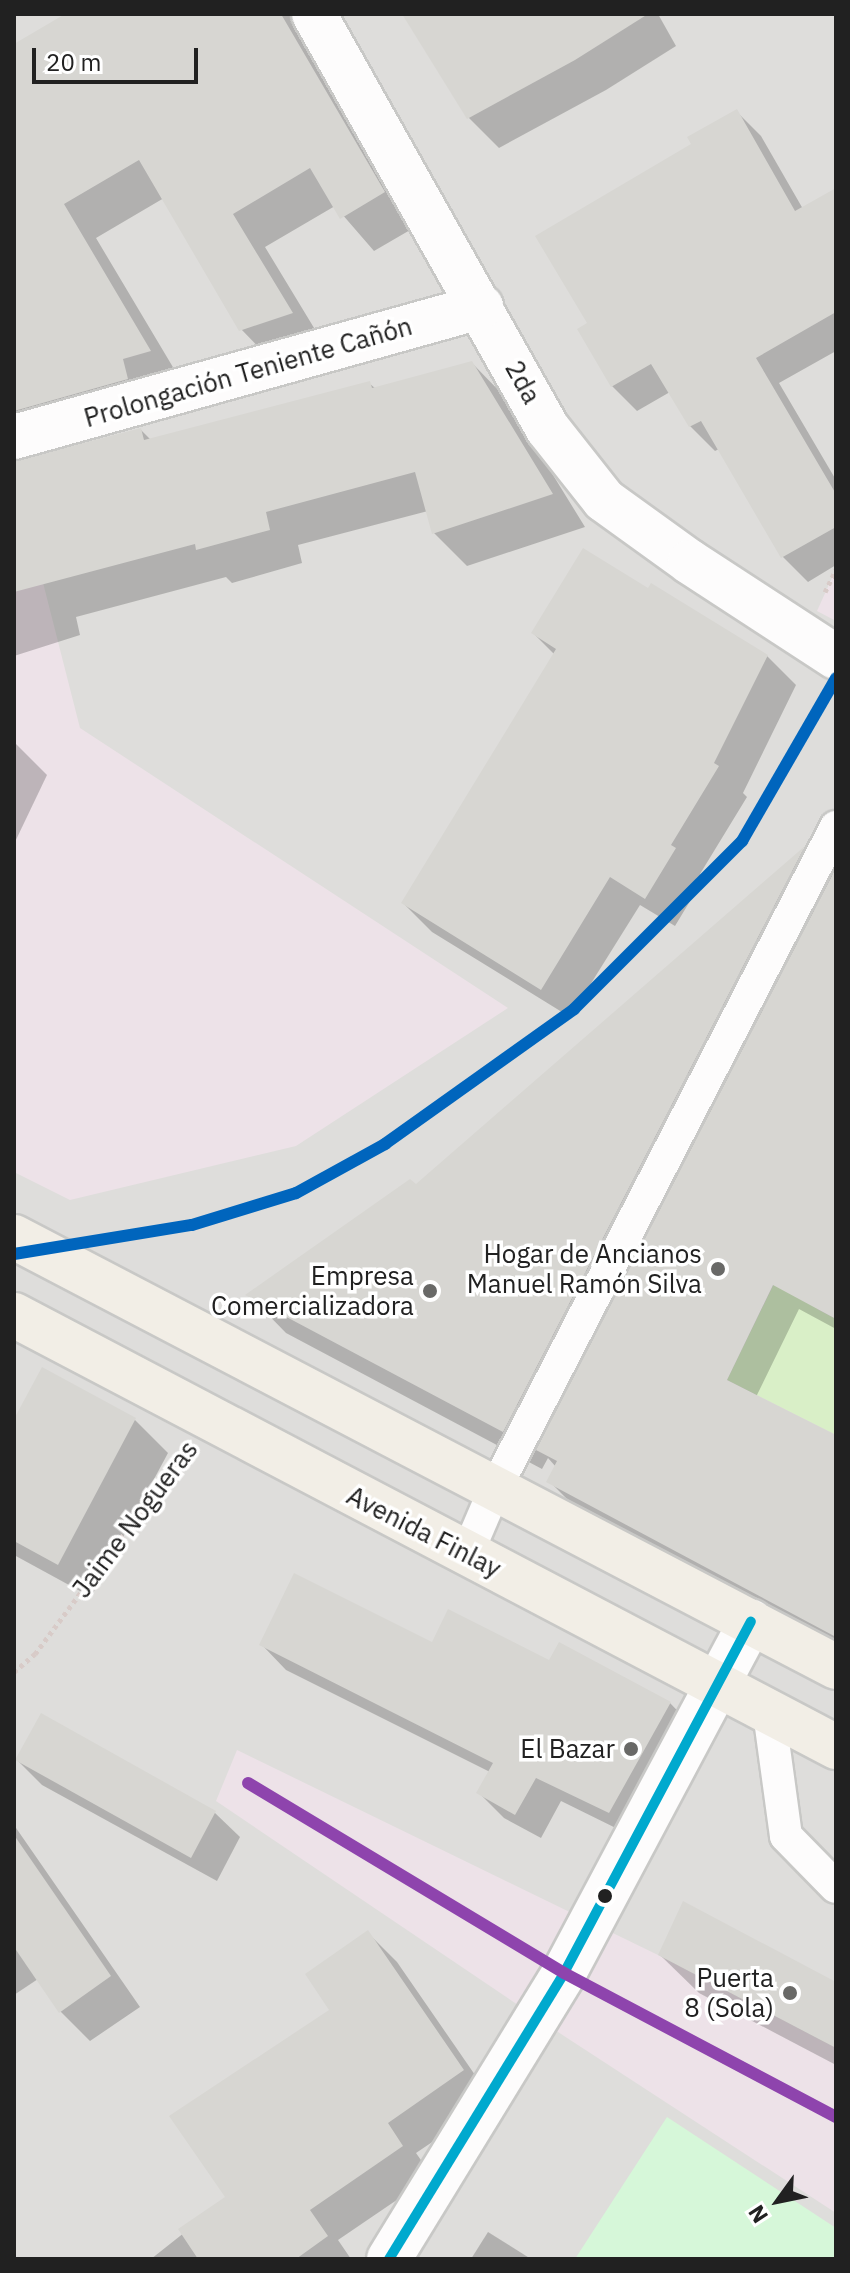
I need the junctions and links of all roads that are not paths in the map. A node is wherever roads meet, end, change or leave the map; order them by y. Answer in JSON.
{"nodes":[{"id":1,"x":314,"y":14,"type":"edge"},
{"id":2,"x":481,"y":307,"type":"junction"},
{"id":3,"x":14,"y":437,"type":"edge"},
{"id":4,"x":836,"y":657,"type":"edge"},
{"id":5,"x":836,"y":827,"type":"edge"},
{"id":6,"x":14,"y":1237,"type":"edge"},
{"id":7,"x":14,"y":1315,"type":"edge"},
{"id":8,"x":494,"y":1491,"type":"junction"},
{"id":9,"x":467,"y":1554,"type":"junction"},
{"id":10,"x":751,"y":1622,"type":"junction"},
{"id":11,"x":836,"y":1667,"type":"edge"},
{"id":12,"x":719,"y":1684,"type":"junction"},
{"id":13,"x":769,"y":1712,"type":"junction"},
{"id":14,"x":836,"y":1747,"type":"edge"},
{"id":15,"x":836,"y":1887,"type":"edge"},
{"id":16,"x":389,"y":2259,"type":"edge"}],
"edges":[{"from":1,"to":2,"type":"street","name":"2da"},
{"from":2,"to":3,"type":"street","name":"Prolongación Teniente Cañón"},
{"from":2,"to":4,"type":"street","name":"2da"},
{"from":5,"to":8,"type":"lane"},
{"from":6,"to":8,"type":"main road"},
{"from":7,"to":9,"type":"main road","name":"Avenida Finlay"},
{"from":8,"to":9,"type":"lane"},
{"from":8,"to":10,"type":"main road"},
{"from":9,"to":12,"type":"main road","name":"Avenida Finlay"},
{"from":10,"to":11,"type":"main road"},
{"from":10,"to":12,"type":"street"},
{"from":10,"to":13,"type":"main road"},
{"from":12,"to":13,"type":"main road","name":"Avenida Finlay"},
{"from":12,"to":16,"type":"street"},
{"from":13,"to":14,"type":"main road","name":"Avenida Finlay"},
{"from":13,"to":15,"type":"lane"}]}
